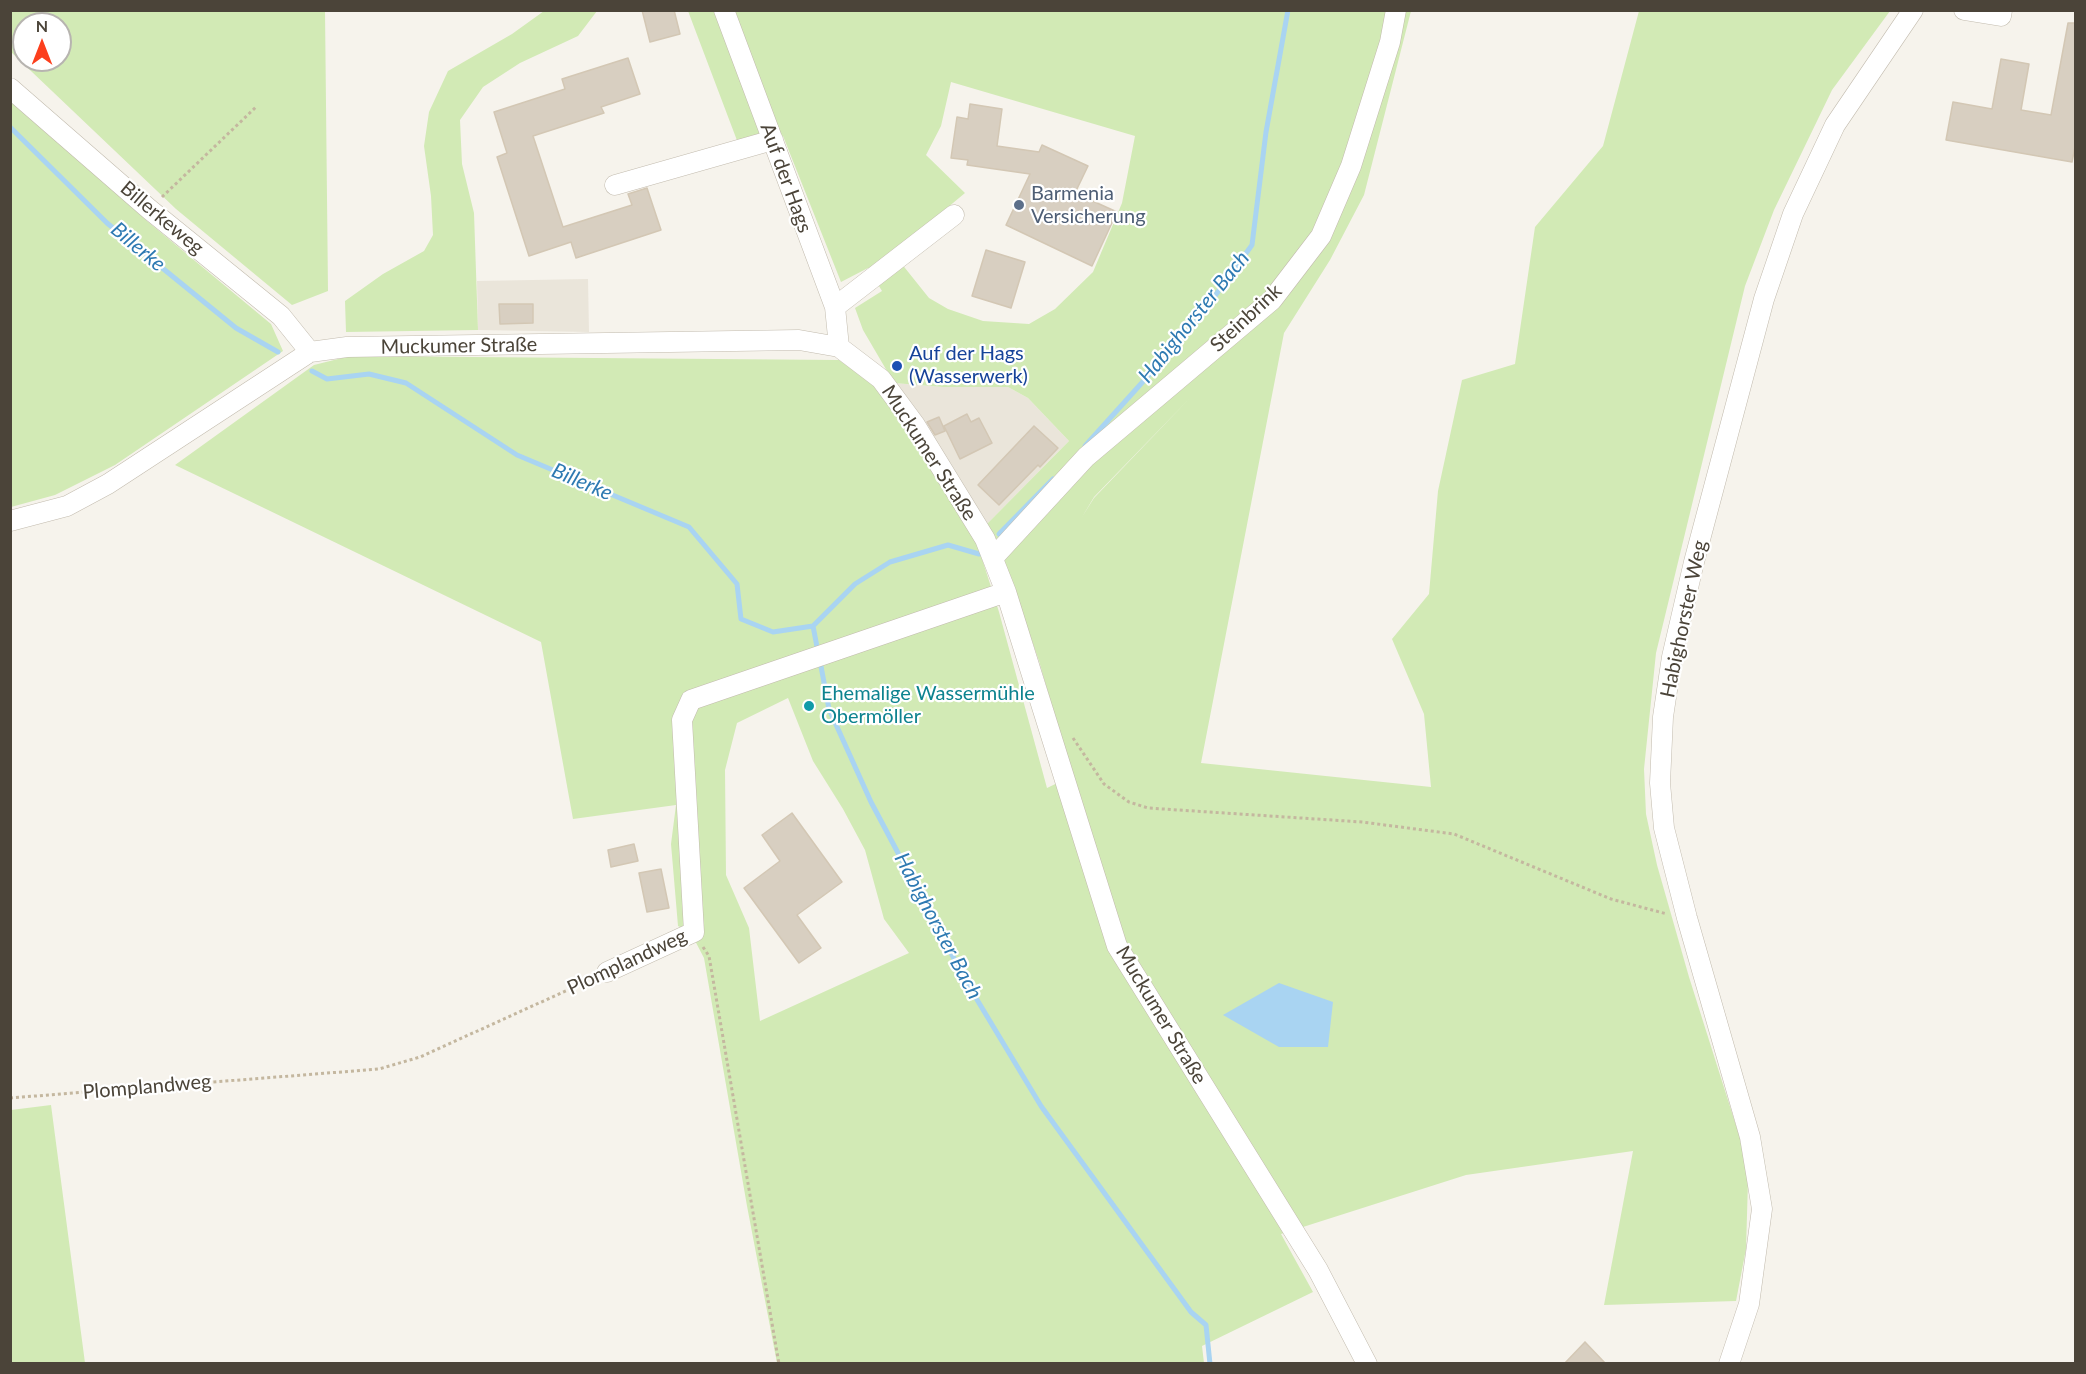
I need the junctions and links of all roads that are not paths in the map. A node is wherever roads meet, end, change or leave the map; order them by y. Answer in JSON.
{"nodes":[{"id":1,"x":724,"y":10,"type":"edge"},
{"id":2,"x":1396,"y":10,"type":"edge"},
{"id":3,"x":1913,"y":10,"type":"edge"},
{"id":4,"x":1964,"y":10,"type":"edge"},
{"id":5,"x":2002,"y":10,"type":"edge"},
{"id":6,"x":10,"y":88,"type":"edge"},
{"id":7,"x":772,"y":140,"type":"junction"},
{"id":8,"x":615,"y":185,"type":"dead end"},
{"id":9,"x":954,"y":215,"type":"dead end"},
{"id":10,"x":835,"y":307,"type":"junction"},
{"id":11,"x":839,"y":347,"type":"junction"},
{"id":12,"x":310,"y":352,"type":"junction"},
{"id":13,"x":10,"y":521,"type":"edge"},
{"id":14,"x":993,"y":558,"type":"junction"},
{"id":15,"x":1006,"y":592,"type":"junction"},
{"id":16,"x":607,"y":972,"type":"road end"},
{"id":17,"x":1367,"y":1364,"type":"edge"},
{"id":18,"x":1729,"y":1364,"type":"edge"}],
"edges":[{"from":1,"to":7,"type":"street","name":"Auf der Hags"},
{"from":2,"to":14,"type":"street","name":"Steinbrink"},
{"from":3,"to":18,"type":"street","name":"Habighorster Weg"},
{"from":4,"to":5,"type":"street"},
{"from":6,"to":12,"type":"street","name":"Billerkeweg"},
{"from":7,"to":8,"type":"street"},
{"from":7,"to":10,"type":"street","name":"Auf der Hags"},
{"from":9,"to":10,"type":"street"},
{"from":10,"to":11,"type":"street","name":"Auf der Hags"},
{"from":11,"to":12,"type":"street","name":"Muckumer Straße"},
{"from":11,"to":14,"type":"street","name":"Muckumer Straße"},
{"from":12,"to":13,"type":"street","name":"Muckumer Straße"},
{"from":14,"to":15,"type":"street","name":"Muckumer Straße"},
{"from":15,"to":16,"type":"street","name":"Plomplandweg"},
{"from":15,"to":17,"type":"street","name":"Muckumer Straße"}]}
